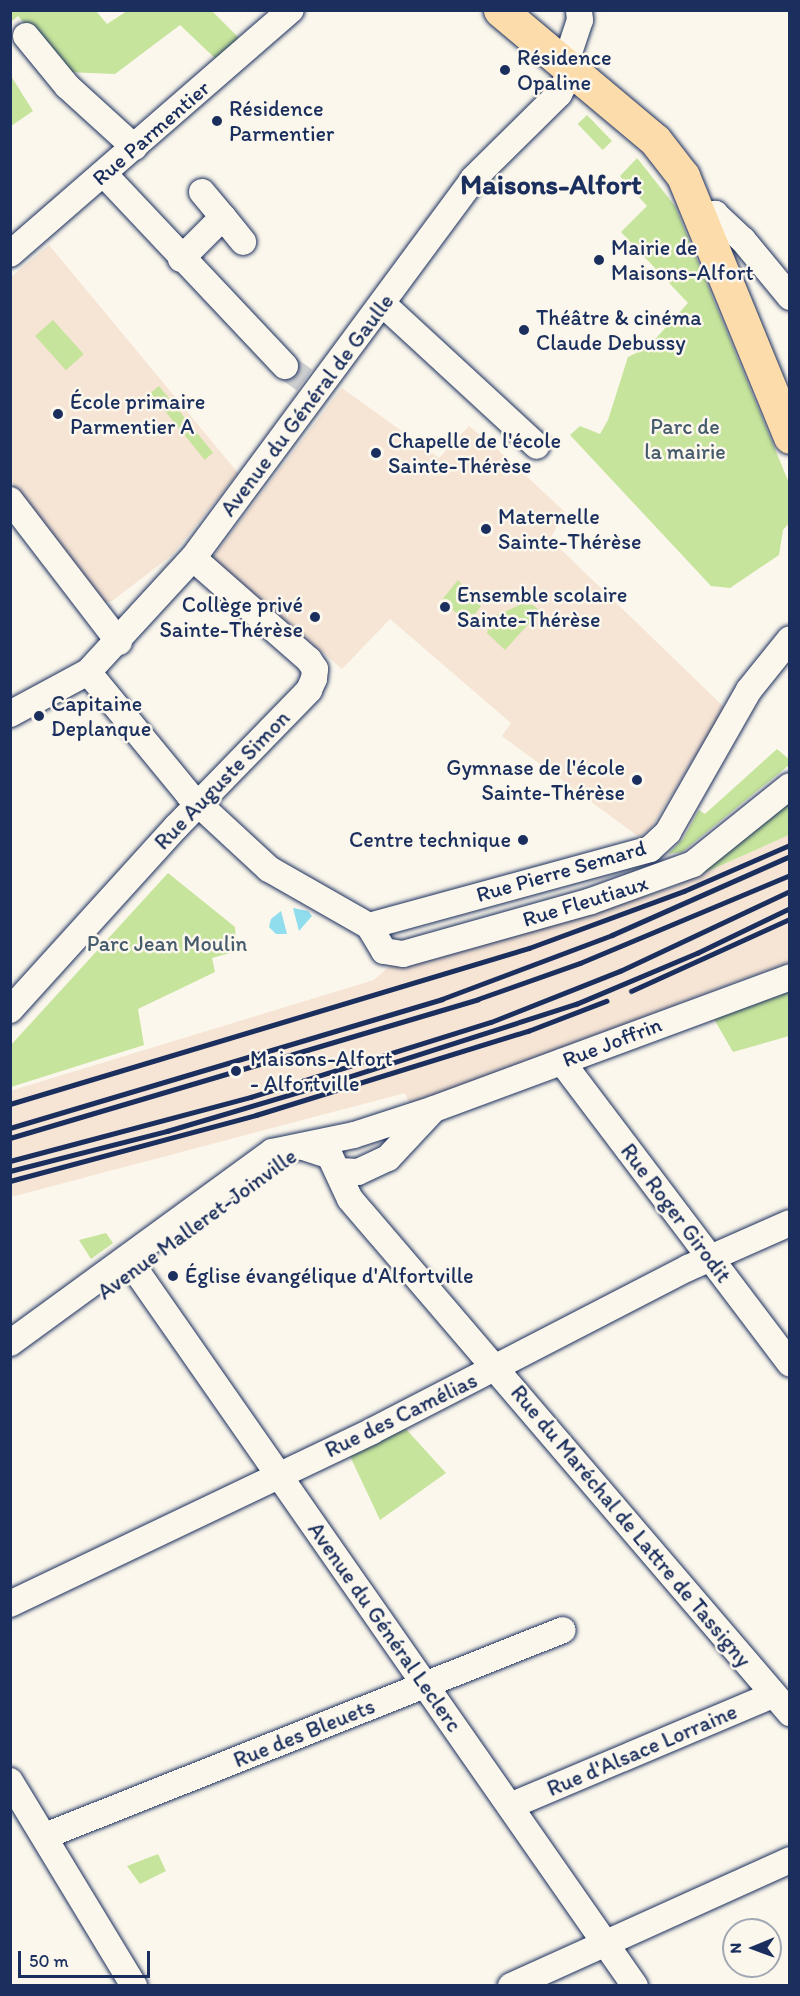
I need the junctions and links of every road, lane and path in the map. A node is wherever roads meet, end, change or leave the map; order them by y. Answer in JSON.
{"nodes":[{"id":1,"x":291,"y":10,"type":"edge"},
{"id":2,"x":500,"y":10,"type":"edge"},
{"id":3,"x":586,"y":14,"type":"edge"},
{"id":4,"x":26,"y":36,"type":"dead end"},
{"id":5,"x":566,"y":62,"type":"junction"},
{"id":6,"x":134,"y":147,"type":"junction"},
{"id":7,"x":104,"y":174,"type":"junction"},
{"id":8,"x":202,"y":192,"type":"dead end"},
{"id":9,"x":223,"y":217,"type":"junction"},
{"id":10,"x":704,"y":220,"type":"junction"},
{"id":11,"x":243,"y":242,"type":"dead end"},
{"id":12,"x":10,"y":254,"type":"edge"},
{"id":13,"x":181,"y":259,"type":"junction"},
{"id":14,"x":789,"y":297,"type":"edge"},
{"id":15,"x":383,"y":304,"type":"junction"},
{"id":16,"x":303,"y":378,"type":"junction"},
{"id":17,"x":789,"y":437,"type":"edge"},
{"id":18,"x":537,"y":446,"type":"dead end"},
{"id":19,"x":10,"y":500,"type":"edge"},
{"id":20,"x":194,"y":558,"type":"junction"},
{"id":21,"x":119,"y":642,"type":"junction"},
{"id":22,"x":787,"y":647,"type":"edge"},
{"id":23,"x":88,"y":672,"type":"junction"},
{"id":24,"x":10,"y":714,"type":"edge"},
{"id":25,"x":789,"y":786,"type":"edge"},
{"id":26,"x":200,"y":805,"type":"junction"},
{"id":27,"x":369,"y":926,"type":"junction"},
{"id":28,"x":789,"y":977,"type":"edge"},
{"id":29,"x":10,"y":1010,"type":"edge"},
{"id":30,"x":562,"y":1062,"type":"junction"},
{"id":31,"x":434,"y":1109,"type":"junction"},
{"id":32,"x":303,"y":1147,"type":"junction"},
{"id":33,"x":340,"y":1171,"type":"junction"},
{"id":34,"x":789,"y":1223,"type":"edge"},
{"id":35,"x":711,"y":1259,"type":"junction"},
{"id":36,"x":135,"y":1269,"type":"junction"},
{"id":37,"x":10,"y":1343,"type":"edge"},
{"id":38,"x":10,"y":1359,"type":"edge"},
{"id":39,"x":789,"y":1364,"type":"edge"},
{"id":40,"x":496,"y":1368,"type":"junction"},
{"id":41,"x":279,"y":1473,"type":"junction"},
{"id":42,"x":10,"y":1604,"type":"edge"},
{"id":43,"x":563,"y":1630,"type":"dead end"},
{"id":44,"x":424,"y":1685,"type":"junction"},
{"id":45,"x":781,"y":1704,"type":"edge"},
{"id":46,"x":10,"y":1781,"type":"edge"},
{"id":47,"x":510,"y":1806,"type":"junction"},
{"id":48,"x":45,"y":1836,"type":"junction"},
{"id":49,"x":789,"y":1860,"type":"edge"},
{"id":50,"x":604,"y":1941,"type":"junction"},
{"id":51,"x":134,"y":1986,"type":"edge"},
{"id":52,"x":511,"y":1986,"type":"edge"},
{"id":53,"x":635,"y":1986,"type":"edge"}],
"edges":[{"from":1,"to":6,"type":"street","name":"Rue Parmentier"},
{"from":2,"to":5,"type":"main road"},
{"from":3,"to":5,"type":"street","name":"Avenue du Général de Gaulle"},
{"from":4,"to":6,"type":"street"},
{"from":5,"to":10,"type":"main road"},
{"from":5,"to":15,"type":"street","name":"Avenue du Général de Gaulle"},
{"from":6,"to":7,"type":"street","name":"Rue Parmentier"},
{"from":7,"to":12,"type":"street","name":"Rue Parmentier"},
{"from":7,"to":13,"type":"street"},
{"from":8,"to":9,"type":"street"},
{"from":9,"to":11,"type":"street"},
{"from":9,"to":13,"type":"street"},
{"from":10,"to":14,"type":"street"},
{"from":10,"to":17,"type":"main road"},
{"from":13,"to":16,"type":"street"},
{"from":15,"to":16,"type":"street","name":"Avenue du Général de Gaulle"},
{"from":15,"to":18,"type":"street"},
{"from":16,"to":20,"type":"street","name":"Avenue du Général de Gaulle"},
{"from":19,"to":21,"type":"street"},
{"from":20,"to":21,"type":"street","name":"Avenue du Général de Gaulle"},
{"from":20,"to":26,"type":"street","name":"Rue Auguste Simon"},
{"from":21,"to":23,"type":"street","name":"Avenue du Général de Gaulle"},
{"from":22,"to":27,"type":"street","name":"Rue Pierre Semard"},
{"from":23,"to":24,"type":"street","name":"Avenue du Général de Gaulle"},
{"from":23,"to":26,"type":"street"},
{"from":25,"to":27,"type":"street","name":"Rue Fleutiaux"},
{"from":26,"to":27,"type":"street"},
{"from":26,"to":29,"type":"street","name":"Rue Auguste Simon"},
{"from":28,"to":30,"type":"street","name":"Rue Joffrin"},
{"from":30,"to":31,"type":"street","name":"Rue Joffrin"},
{"from":30,"to":35,"type":"street","name":"Rue Roger Girodit"},
{"from":31,"to":32,"type":"street","name":"Rue Joffrin"},
{"from":31,"to":33,"type":"street"},
{"from":32,"to":33,"type":"street"},
{"from":32,"to":36,"type":"street","name":"Avenue Malleret-Joinville"},
{"from":32,"to":37,"type":"street","name":"Avenue Malleret-Joinville"},
{"from":33,"to":40,"type":"street","name":"Rue du Maréchal de Lattre de Tassigny"},
{"from":34,"to":35,"type":"street","name":"Rue des Camélias"},
{"from":35,"to":39,"type":"street","name":"Rue Roger Girodit"},
{"from":35,"to":40,"type":"street","name":"Rue des Camélias"},
{"from":36,"to":38,"type":"street","name":"Avenue Malleret-Joinville"},
{"from":36,"to":41,"type":"street","name":"Avenue du Général Leclerc"},
{"from":40,"to":41,"type":"street","name":"Rue des Camélias"},
{"from":40,"to":45,"type":"street","name":"Rue du Maréchal de Lattre de Tassigny"},
{"from":41,"to":42,"type":"street","name":"Rue des Camélias"},
{"from":41,"to":44,"type":"street","name":"Avenue du Général Leclerc"},
{"from":43,"to":44,"type":"street","name":"Rue des Bleuets"},
{"from":44,"to":47,"type":"street","name":"Avenue du Général Leclerc"},
{"from":44,"to":48,"type":"street","name":"Rue des Bleuets"},
{"from":45,"to":47,"type":"street","name":"Rue d'Alsace Lorraine"},
{"from":46,"to":48,"type":"street"},
{"from":47,"to":50,"type":"street","name":"Avenue du Général Leclerc"},
{"from":48,"to":51,"type":"street"},
{"from":49,"to":50,"type":"street"},
{"from":50,"to":52,"type":"street"},
{"from":50,"to":53,"type":"street","name":"Avenue du Général Leclerc"}]}
